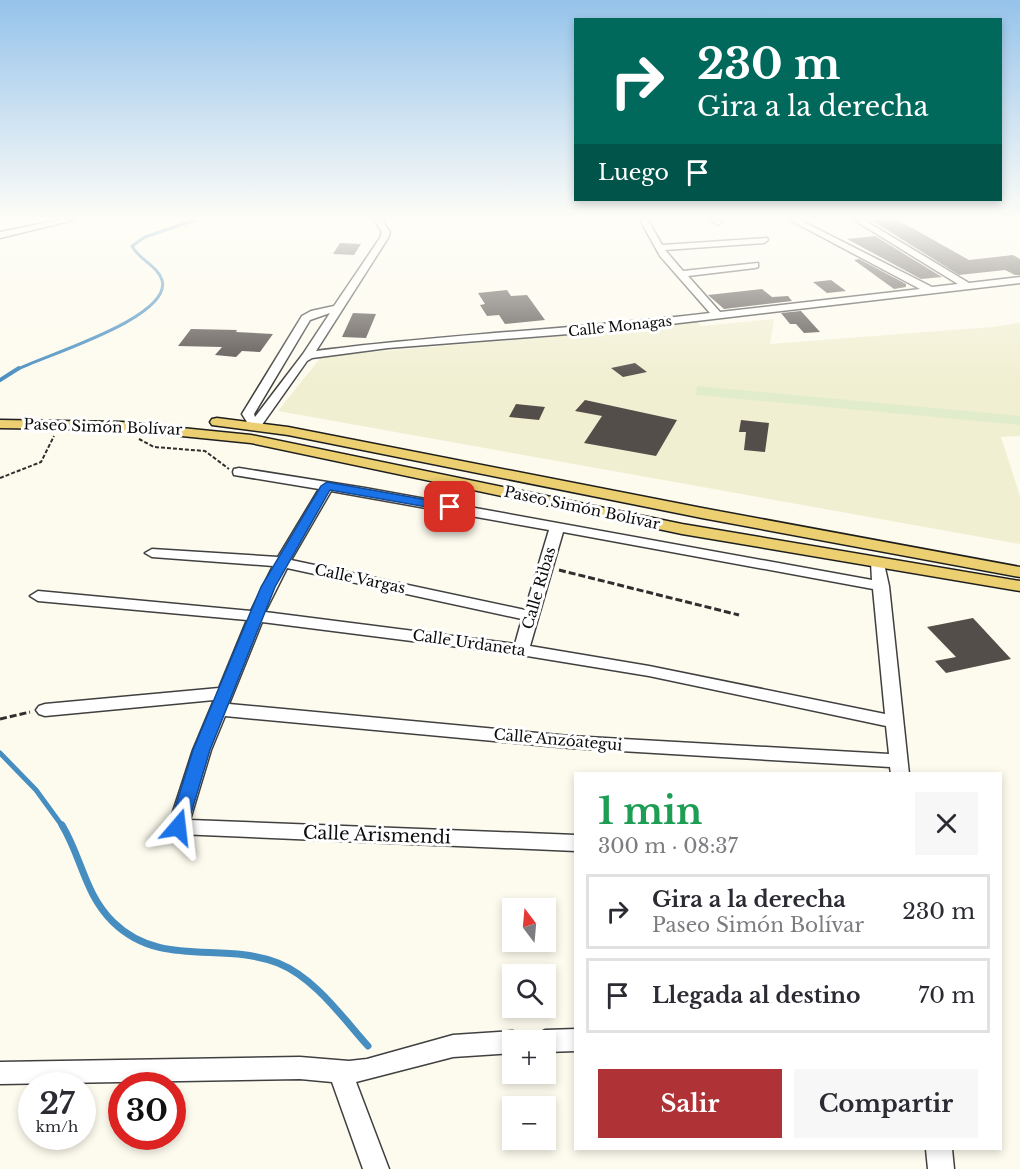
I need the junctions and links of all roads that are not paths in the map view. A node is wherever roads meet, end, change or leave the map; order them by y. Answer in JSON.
{"nodes":[{"id":1,"x":680,"y":274,"type":"edge"},
{"id":2,"x":361,"y":275,"type":"edge"},
{"id":3,"x":898,"y":275,"type":"edge"},
{"id":4,"x":948,"y":275,"type":"edge"},
{"id":5,"x":1020,"y":280,"type":"edge"},
{"id":6,"x":967,"y":286,"type":"junction"},
{"id":7,"x":928,"y":290,"type":"junction"},
{"id":8,"x":336,"y":309,"type":"junction"},
{"id":9,"x":717,"y":315,"type":"junction"},
{"id":10,"x":307,"y":356,"type":"junction"},
{"id":11,"x":0,"y":414,"type":"edge"},
{"id":12,"x":257,"y":423,"type":"junction"},
{"id":13,"x":0,"y":424,"type":"edge"},
{"id":14,"x":239,"y":472,"type":"road end"},
{"id":15,"x":327,"y":486,"type":"junction"},
{"id":16,"x":557,"y":527,"type":"junction"},
{"id":17,"x":152,"y":553,"type":"dead end"},
{"id":18,"x":281,"y":562,"type":"junction"},
{"id":19,"x":878,"y":562,"type":"junction"},
{"id":20,"x":1020,"y":572,"type":"edge"},
{"id":21,"x":881,"y":586,"type":"junction"},
{"id":22,"x":1020,"y":586,"type":"edge"},
{"id":23,"x":38,"y":596,"type":"dead end"},
{"id":24,"x":256,"y":615,"type":"junction"},
{"id":25,"x":531,"y":616,"type":"junction"},
{"id":26,"x":521,"y":650,"type":"junction"},
{"id":27,"x":220,"y":701,"type":"junction"},
{"id":28,"x":45,"y":710,"type":"road end"},
{"id":29,"x":895,"y":722,"type":"junction"},
{"id":30,"x":900,"y":768,"type":"edge"},
{"id":31,"x":574,"y":843,"type":"edge"},
{"id":32,"x":574,"y":1040,"type":"edge"},
{"id":33,"x":556,"y":1041,"type":"edge"},
{"id":34,"x":502,"y":1042,"type":"edge"},
{"id":35,"x":340,"y":1071,"type":"junction"},
{"id":36,"x":0,"y":1073,"type":"edge"},
{"id":37,"x":939,"y":1150,"type":"edge"},
{"id":38,"x":376,"y":1169,"type":"edge"},
{"id":39,"x":941,"y":1169,"type":"edge"}],
"edges":[{"from":1,"to":9,"type":"street"},
{"from":2,"to":8,"type":"street"},
{"from":3,"to":7,"type":"street"},
{"from":4,"to":6,"type":"street"},
{"from":5,"to":6,"type":"street","name":"Calle Monagas"},
{"from":6,"to":7,"type":"street","name":"Calle Monagas"},
{"from":7,"to":9,"type":"street","name":"Calle Monagas"},
{"from":8,"to":10,"type":"street"},
{"from":8,"to":12,"type":"street"},
{"from":9,"to":10,"type":"street","name":"Calle Monagas"},
{"from":10,"to":12,"type":"street"},
{"from":11,"to":12,"type":"main road","name":"Paseo Simón Bolívar"},
{"from":12,"to":20,"type":"main road","name":"Paseo Simón Bolívar"},
{"from":13,"to":19,"type":"main road","name":"Paseo Simón Bolívar"},
{"from":14,"to":15,"type":"street","name":"Paseo Simón Bolívar"},
{"from":15,"to":16,"type":"street","name":"Paseo Simón Bolívar"},
{"from":15,"to":18,"type":"street"},
{"from":16,"to":21,"type":"street","name":"Paseo Simón Bolívar"},
{"from":16,"to":25,"type":"street","name":"Calle Ribas"},
{"from":17,"to":18,"type":"street","name":"Calle Vargas"},
{"from":18,"to":24,"type":"street"},
{"from":18,"to":25,"type":"street","name":"Calle Vargas"},
{"from":19,"to":21,"type":"street"},
{"from":19,"to":22,"type":"main road","name":"Paseo Simón Bolívar"},
{"from":21,"to":29,"type":"street"},
{"from":23,"to":24,"type":"street","name":"Calle Urdaneta"},
{"from":24,"to":26,"type":"street","name":"Calle Urdaneta"},
{"from":24,"to":27,"type":"street"},
{"from":25,"to":26,"type":"street","name":"Calle Ribas"},
{"from":26,"to":29,"type":"street","name":"Calle Urdaneta"},
{"from":27,"to":28,"type":"street","name":"Calle Anzóategui"},
{"from":27,"to":30,"type":"street","name":"Calle Anzóategui"},
{"from":27,"to":31,"type":"street","name":"Calle Arismendi"},
{"from":29,"to":30,"type":"street"},
{"from":32,"to":33,"type":"street"},
{"from":34,"to":35,"type":"street"},
{"from":35,"to":36,"type":"street"},
{"from":35,"to":38,"type":"street"},
{"from":37,"to":39,"type":"street"}]}
